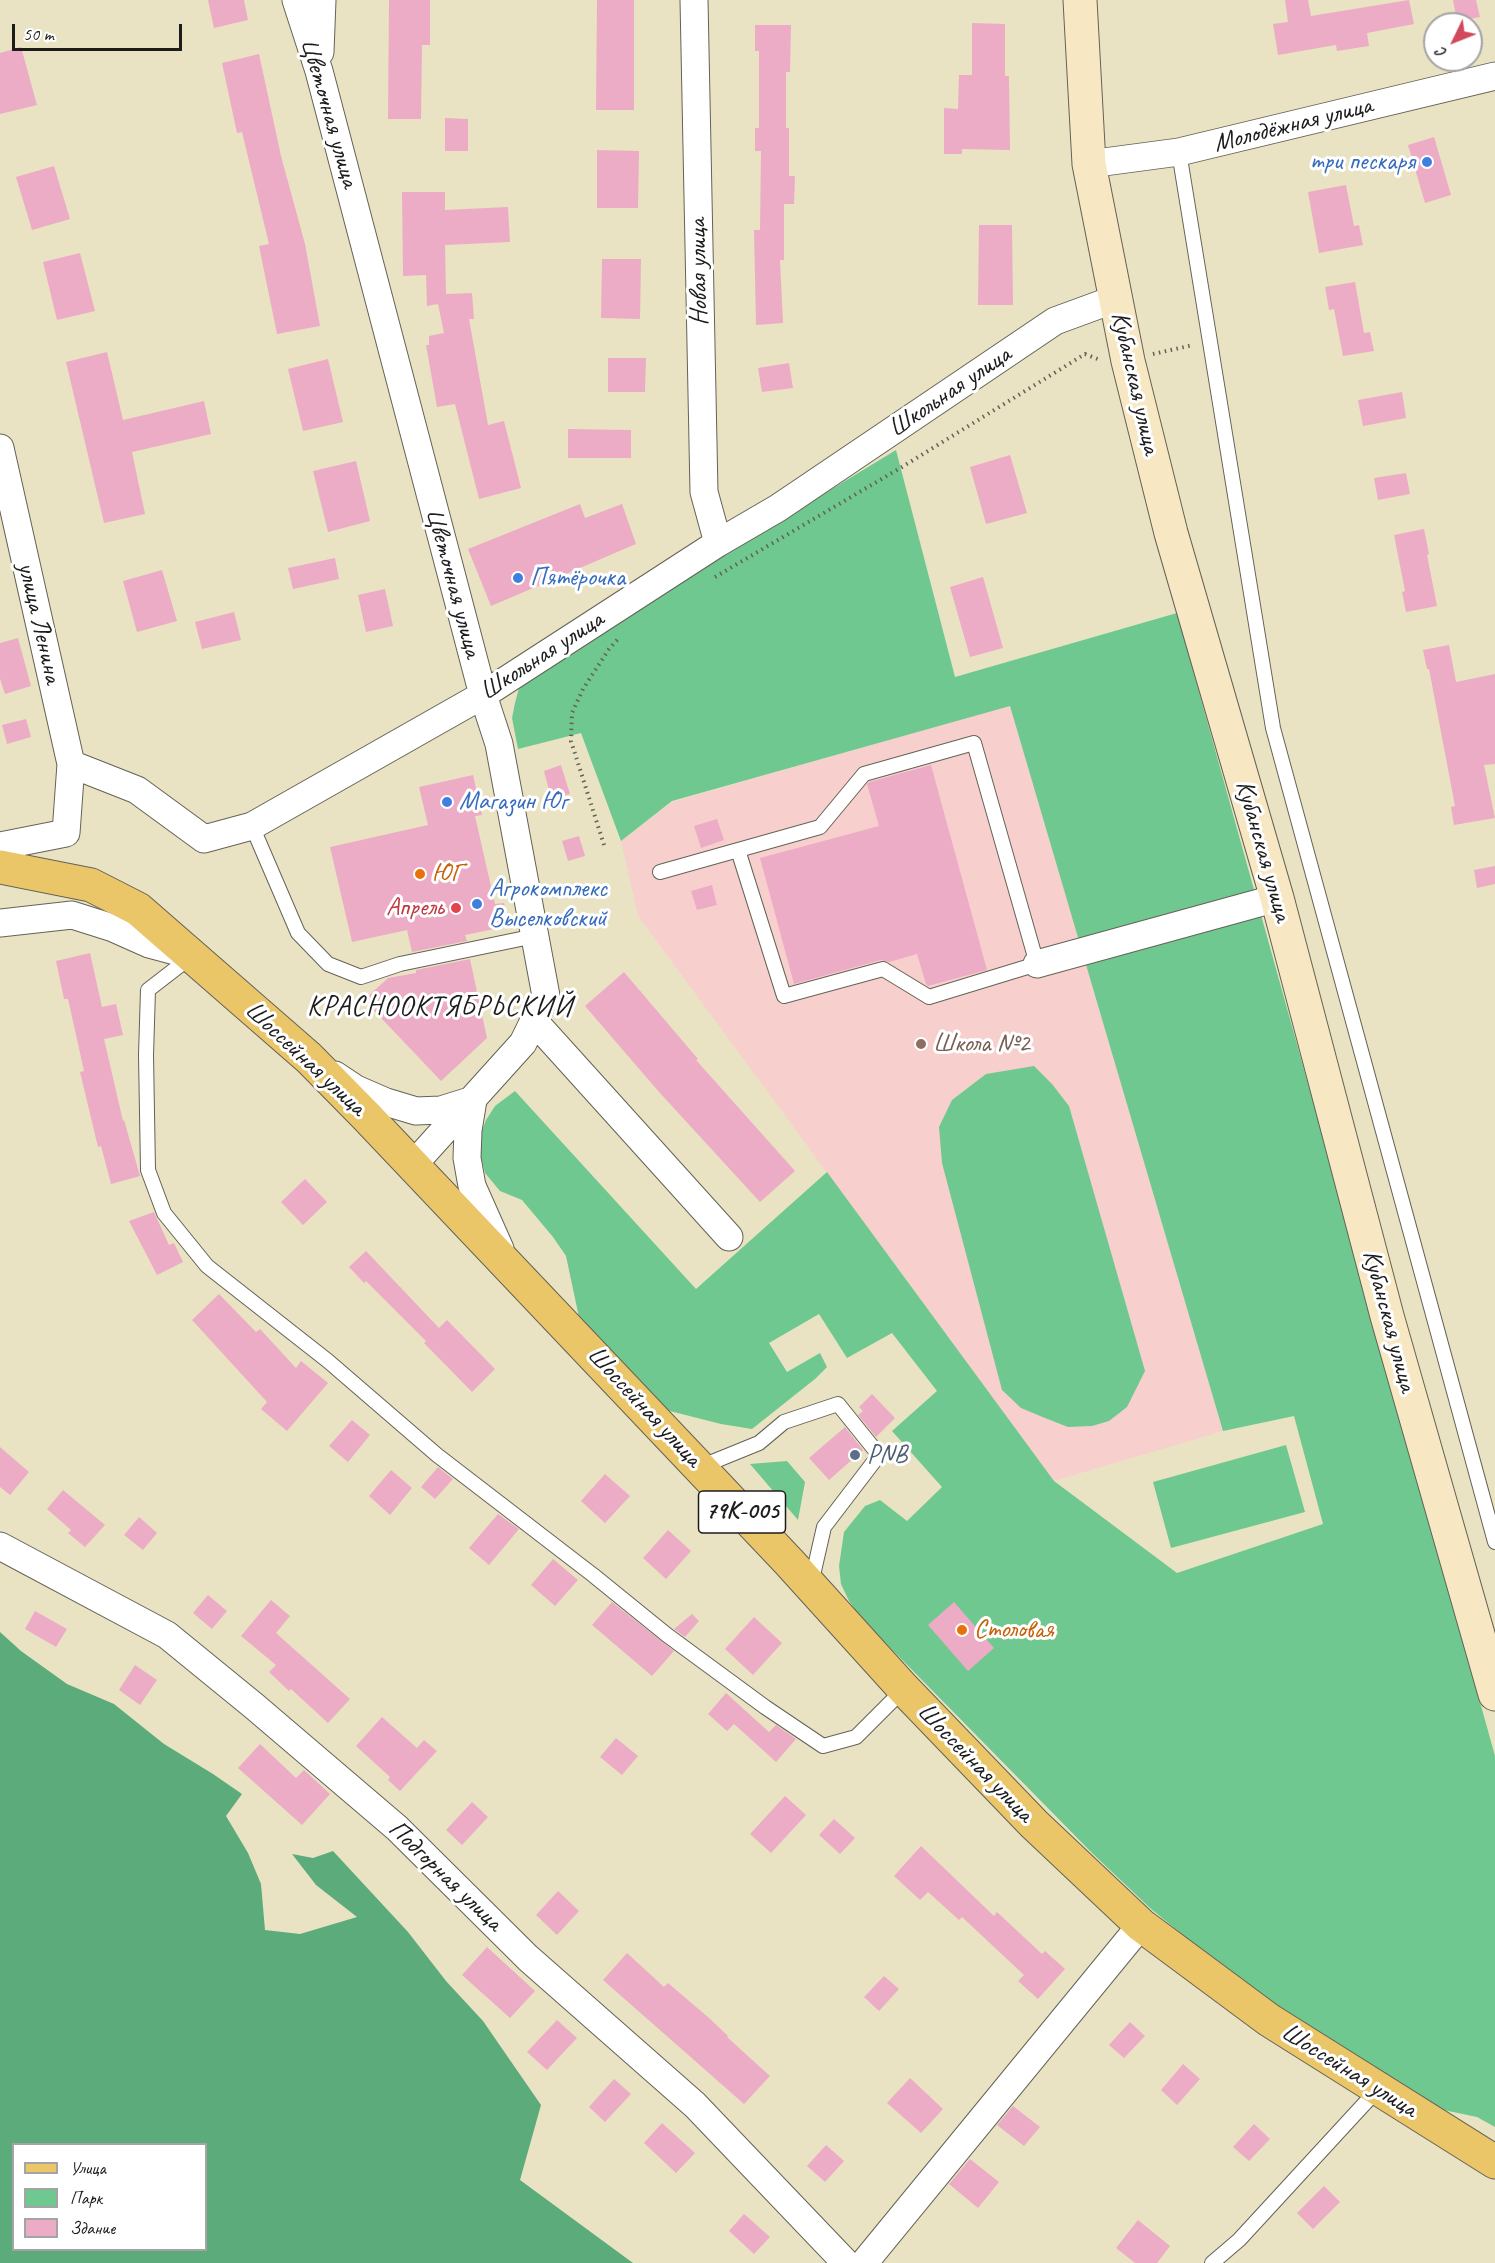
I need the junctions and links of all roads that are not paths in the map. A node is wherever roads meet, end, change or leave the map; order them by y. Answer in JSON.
{"nodes":[{"id":1,"x":296,"y":0,"type":"edge"},
{"id":2,"x":322,"y":0,"type":"edge"},
{"id":3,"x":694,"y":0,"type":"edge"},
{"id":4,"x":1080,"y":0,"type":"edge"},
{"id":5,"x":319,"y":71,"type":"junction"},
{"id":6,"x":1495,"y":76,"type":"edge"},
{"id":7,"x":1179,"y":152,"type":"junction"},
{"id":8,"x":1089,"y":164,"type":"junction"},
{"id":9,"x":1115,"y":299,"type":"junction"},
{"id":10,"x":0,"y":448,"type":"edge"},
{"id":11,"x":718,"y":543,"type":"junction"},
{"id":12,"x":483,"y":694,"type":"junction"},
{"id":13,"x":71,"y":764,"type":"junction"},
{"id":14,"x":252,"y":826,"type":"junction"},
{"id":15,"x":0,"y":846,"type":"edge"},
{"id":16,"x":738,"y":850,"type":"junction"},
{"id":17,"x":0,"y":867,"type":"edge"},
{"id":18,"x":660,"y":872,"type":"dead end"},
{"id":19,"x":1277,"y":898,"type":"junction"},
{"id":20,"x":0,"y":923,"type":"edge"},
{"id":21,"x":535,"y":936,"type":"junction"},
{"id":22,"x":192,"y":956,"type":"junction"},
{"id":23,"x":1037,"y":964,"type":"junction"},
{"id":24,"x":534,"y":1021,"type":"junction"},
{"id":25,"x":309,"y":1058,"type":"junction"},
{"id":26,"x":473,"y":1100,"type":"junction"},
{"id":27,"x":413,"y":1165,"type":"junction"},
{"id":28,"x":729,"y":1237,"type":"dead end"},
{"id":29,"x":506,"y":1261,"type":"junction"},
{"id":30,"x":700,"y":1467,"type":"junction"},
{"id":31,"x":1495,"y":1542,"type":"edge"},
{"id":32,"x":0,"y":1546,"type":"edge"},
{"id":33,"x":811,"y":1586,"type":"junction"},
{"id":34,"x":904,"y":1689,"type":"junction"},
{"id":35,"x":1495,"y":1694,"type":"edge"},
{"id":36,"x":1141,"y":1925,"type":"junction"},
{"id":37,"x":1378,"y":2088,"type":"junction"},
{"id":38,"x":1494,"y":2161,"type":"edge"},
{"id":39,"x":846,"y":2263,"type":"edge"},
{"id":40,"x":864,"y":2263,"type":"edge"},
{"id":41,"x":1212,"y":2263,"type":"edge"}],
"edges":[{"from":1,"to":5,"type":"street","name":"Цветочная улица"},
{"from":2,"to":5,"type":"street"},
{"from":3,"to":11,"type":"street","name":"Новая улица"},
{"from":4,"to":8,"type":"main road","name":"Кубанская улица"},
{"from":5,"to":12,"type":"street","name":"Цветочная улица"},
{"from":6,"to":7,"type":"street","name":"Молодёжная улица"},
{"from":7,"to":8,"type":"street","name":"Молодёжная улица"},
{"from":7,"to":31,"type":"lane"},
{"from":8,"to":9,"type":"main road","name":"Кубанская улица"},
{"from":9,"to":11,"type":"street","name":"Школьная улица"},
{"from":9,"to":19,"type":"main road","name":"Кубанская улица"},
{"from":10,"to":13,"type":"street","name":"улица Ленина"},
{"from":11,"to":12,"type":"street","name":"Школьная улица"},
{"from":12,"to":14,"type":"street","name":"Школьная улица"},
{"from":12,"to":21,"type":"street","name":"Цветочная улица"},
{"from":13,"to":14,"type":"street","name":"Школьная улица"},
{"from":13,"to":15,"type":"street"},
{"from":14,"to":21,"type":"lane"},
{"from":16,"to":18,"type":"lane"},
{"from":16,"to":23,"type":"lane"},
{"from":16,"to":23,"type":"lane"},
{"from":17,"to":22,"type":"main road","name":"Шоссейная улица","number":"79К-005"},
{"from":19,"to":23,"type":"street"},
{"from":19,"to":35,"type":"main road","name":"Кубанская улица"},
{"from":20,"to":22,"type":"street"},
{"from":21,"to":24,"type":"street","name":"Цветочная улица"},
{"from":22,"to":25,"type":"main road","name":"Шоссейная улица","number":"79К-005"},
{"from":22,"to":34,"type":"lane"},
{"from":24,"to":26,"type":"street","name":"Цветочная улица"},
{"from":24,"to":28,"type":"street"},
{"from":25,"to":26,"type":"street"},
{"from":25,"to":27,"type":"main road","name":"Шоссейная улица","number":"79К-005"},
{"from":26,"to":27,"type":"street","name":"Цветочная улица"},
{"from":26,"to":29,"type":"street"},
{"from":27,"to":29,"type":"main road","name":"Шоссейная улица","number":"79К-005"},
{"from":29,"to":30,"type":"main road","name":"Шоссейная улица","number":"79К-005"},
{"from":30,"to":33,"type":"main road","name":"Шоссейная улица","number":"79К-005"},
{"from":30,"to":33,"type":"lane"},
{"from":32,"to":39,"type":"street","name":"Подгорная улица"},
{"from":33,"to":34,"type":"main road","name":"Шоссейная улица","number":"79К-005"},
{"from":34,"to":36,"type":"main road","name":"Шоссейная улица","number":"79К-005"},
{"from":36,"to":37,"type":"main road","name":"Шоссейная улица","number":"79К-005"},
{"from":36,"to":40,"type":"street"},
{"from":37,"to":38,"type":"main road","name":"Шоссейная улица","number":"79К-005"},
{"from":37,"to":41,"type":"lane"}]}
